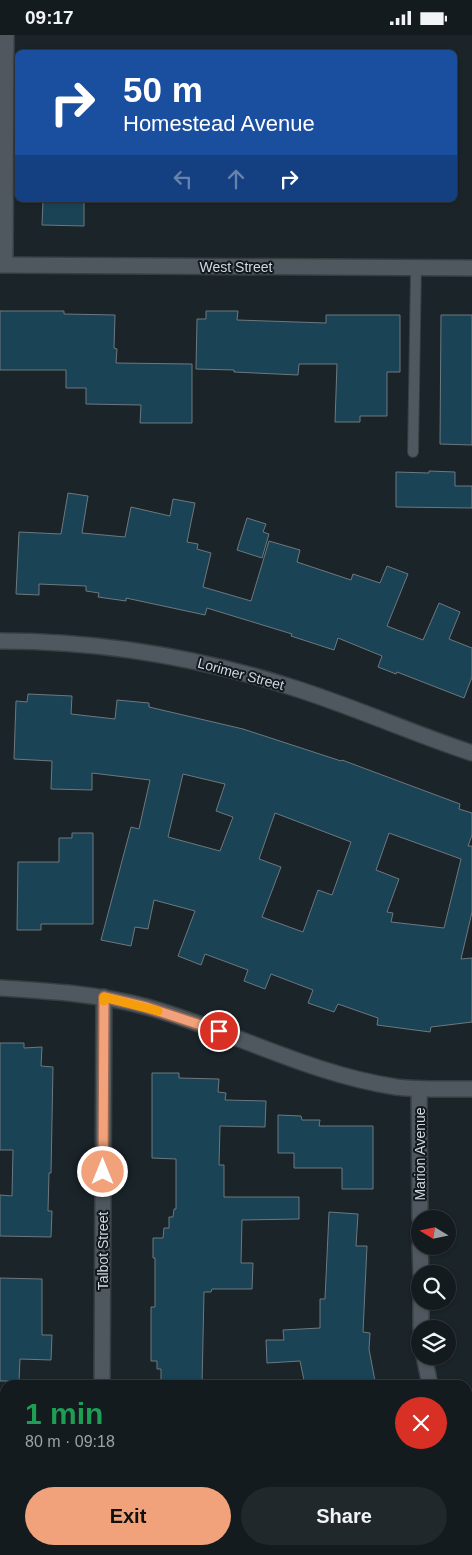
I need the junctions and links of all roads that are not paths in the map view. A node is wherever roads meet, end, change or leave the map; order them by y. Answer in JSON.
{"nodes":[{"id":1,"x":6,"y":35,"type":"edge"},
{"id":2,"x":2,"y":265,"type":"edge"},
{"id":3,"x":416,"y":268,"type":"junction"},
{"id":4,"x":472,"y":268,"type":"edge"},
{"id":5,"x":413,"y":452,"type":"dead end"},
{"id":6,"x":0,"y":641,"type":"edge"},
{"id":7,"x":472,"y":753,"type":"edge"},
{"id":8,"x":0,"y":988,"type":"edge"},
{"id":9,"x":104,"y":997,"type":"junction"},
{"id":10,"x":419,"y":1089,"type":"junction"},
{"id":11,"x":472,"y":1089,"type":"edge"},
{"id":12,"x":420,"y":1210,"type":"edge"},
{"id":13,"x":426,"y":1365,"type":"edge"},
{"id":14,"x":102,"y":1380,"type":"edge"},
{"id":15,"x":429,"y":1380,"type":"edge"}],
"edges":[{"from":1,"to":2,"type":"street"},
{"from":2,"to":3,"type":"street","name":"West Street"},
{"from":3,"to":4,"type":"street","name":"West Street"},
{"from":3,"to":5,"type":"lane"},
{"from":6,"to":7,"type":"street","name":"Lorimer Street"},
{"from":8,"to":9,"type":"street"},
{"from":9,"to":10,"type":"street"},
{"from":9,"to":14,"type":"street","name":"Talbot Street"},
{"from":10,"to":11,"type":"street"},
{"from":10,"to":12,"type":"street","name":"Marion Avenue"},
{"from":13,"to":15,"type":"street"}]}
